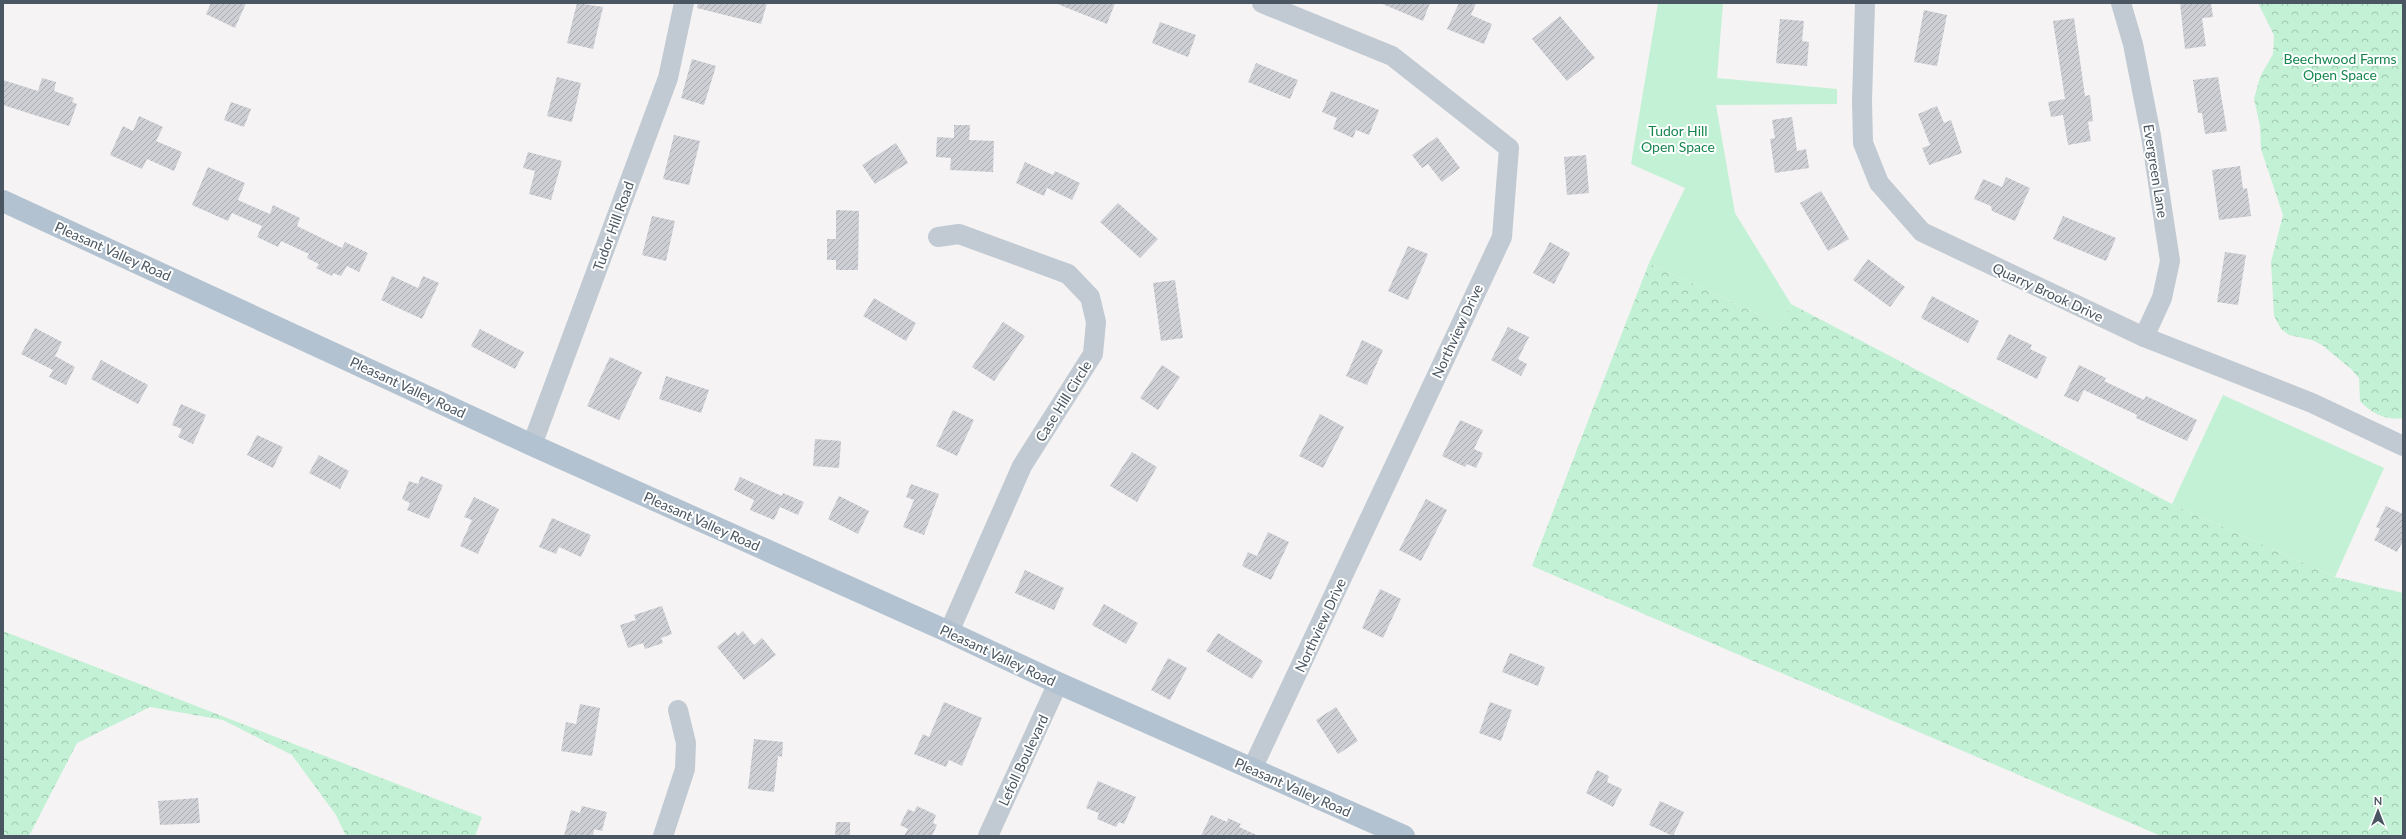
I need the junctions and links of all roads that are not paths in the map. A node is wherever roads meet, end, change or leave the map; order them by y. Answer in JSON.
{"nodes":[{"id":1,"x":684,"y":3,"type":"edge"},
{"id":2,"x":1262,"y":3,"type":"edge"},
{"id":3,"x":1865,"y":3,"type":"edge"},
{"id":4,"x":2121,"y":3,"type":"edge"},
{"id":5,"x":3,"y":201,"type":"edge"},
{"id":6,"x":938,"y":238,"type":"dead end"},
{"id":7,"x":2144,"y":337,"type":"junction"},
{"id":8,"x":532,"y":445,"type":"junction"},
{"id":9,"x":2403,"y":446,"type":"edge"},
{"id":10,"x":949,"y":632,"type":"junction"},
{"id":11,"x":1058,"y":683,"type":"junction"},
{"id":12,"x":678,"y":710,"type":"dead end"},
{"id":13,"x":1252,"y":769,"type":"junction"},
{"id":14,"x":664,"y":836,"type":"edge"},
{"id":15,"x":988,"y":836,"type":"edge"},
{"id":16,"x":1404,"y":836,"type":"edge"}],
"edges":[{"from":1,"to":8,"type":"street","name":"Tudor Hill Road"},
{"from":2,"to":13,"type":"street","name":"Northview Drive"},
{"from":3,"to":7,"type":"street","name":"Quarry Brook Drive"},
{"from":4,"to":7,"type":"street","name":"Evergreen Lane"},
{"from":5,"to":8,"type":"main road","name":"Pleasant Valley Road"},
{"from":6,"to":10,"type":"street","name":"Case Hill Circle"},
{"from":7,"to":9,"type":"street","name":"Quarry Brook Drive"},
{"from":8,"to":10,"type":"main road","name":"Pleasant Valley Road"},
{"from":10,"to":11,"type":"main road","name":"Pleasant Valley Road"},
{"from":11,"to":13,"type":"main road","name":"Pleasant Valley Road"},
{"from":11,"to":15,"type":"street","name":"Lefoll Boulevard"},
{"from":12,"to":14,"type":"street"},
{"from":13,"to":16,"type":"main road","name":"Pleasant Valley Road"}]}
